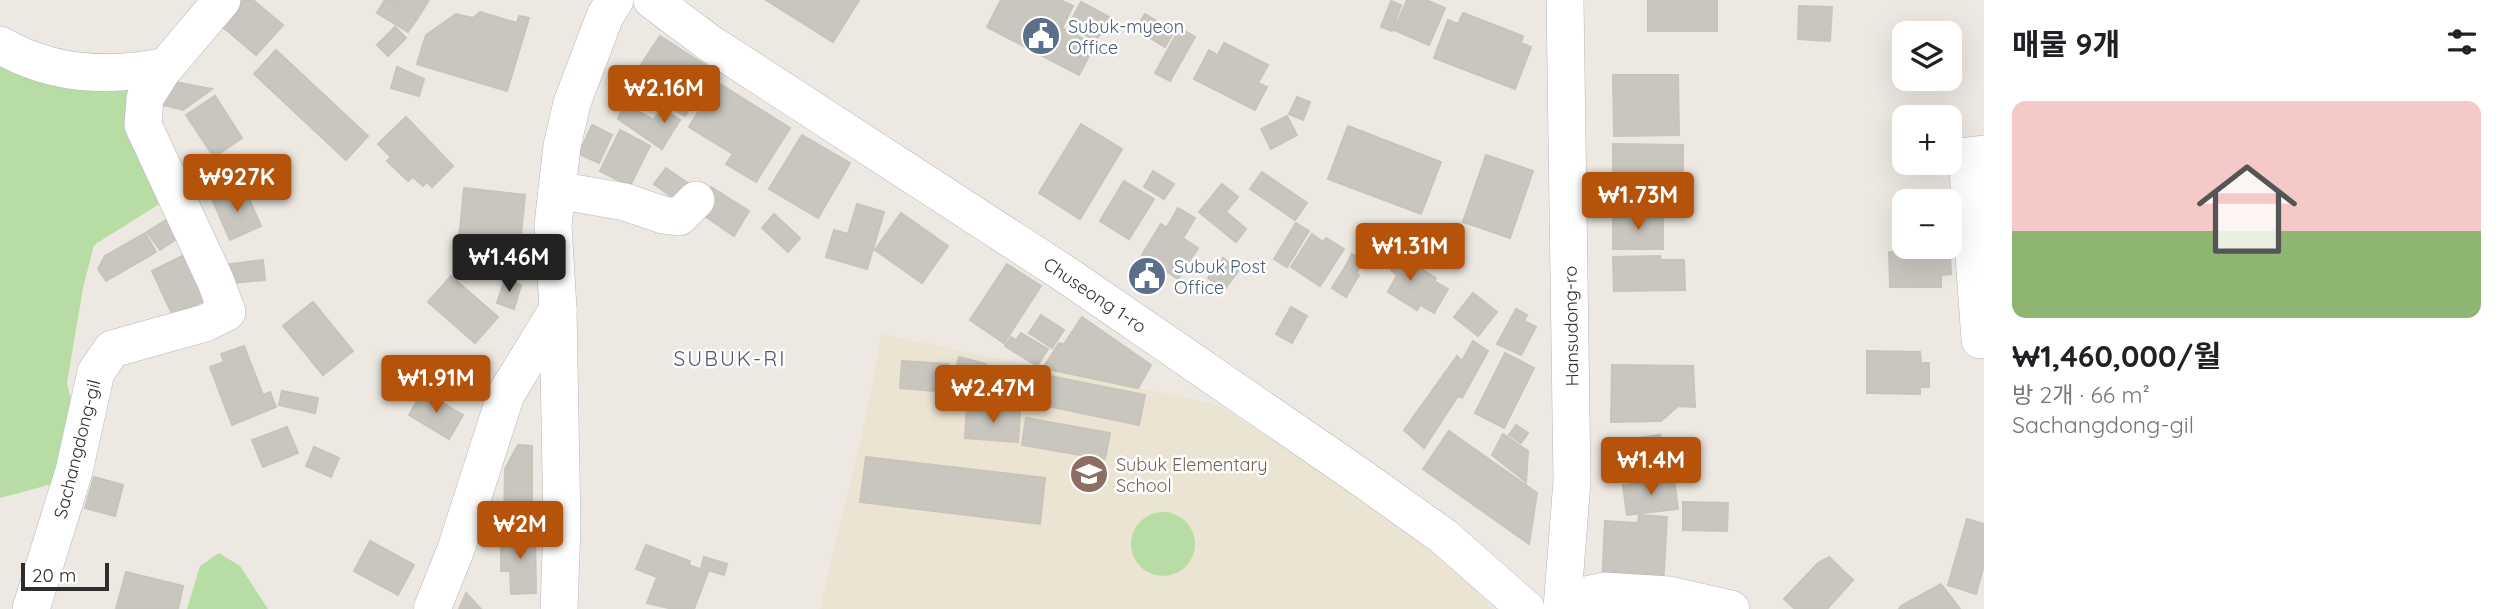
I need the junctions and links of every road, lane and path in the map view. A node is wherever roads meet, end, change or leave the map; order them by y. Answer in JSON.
{"nodes":[{"id":1,"x":222,"y":0,"type":"edge"},
{"id":2,"x":615,"y":0,"type":"edge"},
{"id":3,"x":652,"y":0,"type":"edge"},
{"id":4,"x":1565,"y":0,"type":"edge"},
{"id":5,"x":0,"y":45,"type":"edge"},
{"id":6,"x":166,"y":66,"type":"junction"},
{"id":7,"x":1984,"y":154,"type":"edge"},
{"id":8,"x":556,"y":190,"type":"junction"},
{"id":9,"x":696,"y":200,"type":"dead end"},
{"id":10,"x":558,"y":309,"type":"junction"},
{"id":11,"x":1980,"y":340,"type":"dead end"},
{"id":12,"x":1562,"y":605,"type":"edge"},
{"id":13,"x":31,"y":609,"type":"edge"},
{"id":14,"x":432,"y":609,"type":"edge"},
{"id":15,"x":559,"y":609,"type":"edge"},
{"id":16,"x":1526,"y":609,"type":"edge"},
{"id":17,"x":1731,"y":609,"type":"edge"}],
"edges":[{"from":1,"to":6,"type":"street","name":"Sachangdong-gil"},
{"from":2,"to":8,"type":"street"},
{"from":3,"to":16,"type":"street","name":"Chuseong 1-ro"},
{"from":4,"to":12,"type":"street","name":"Hansudong-ro"},
{"from":5,"to":6,"type":"street"},
{"from":6,"to":13,"type":"street","name":"Sachangdong-gil"},
{"from":7,"to":11,"type":"street"},
{"from":8,"to":9,"type":"street"},
{"from":8,"to":10,"type":"street"},
{"from":10,"to":14,"type":"street"},
{"from":10,"to":15,"type":"street"},
{"from":12,"to":17,"type":"street"}]}
